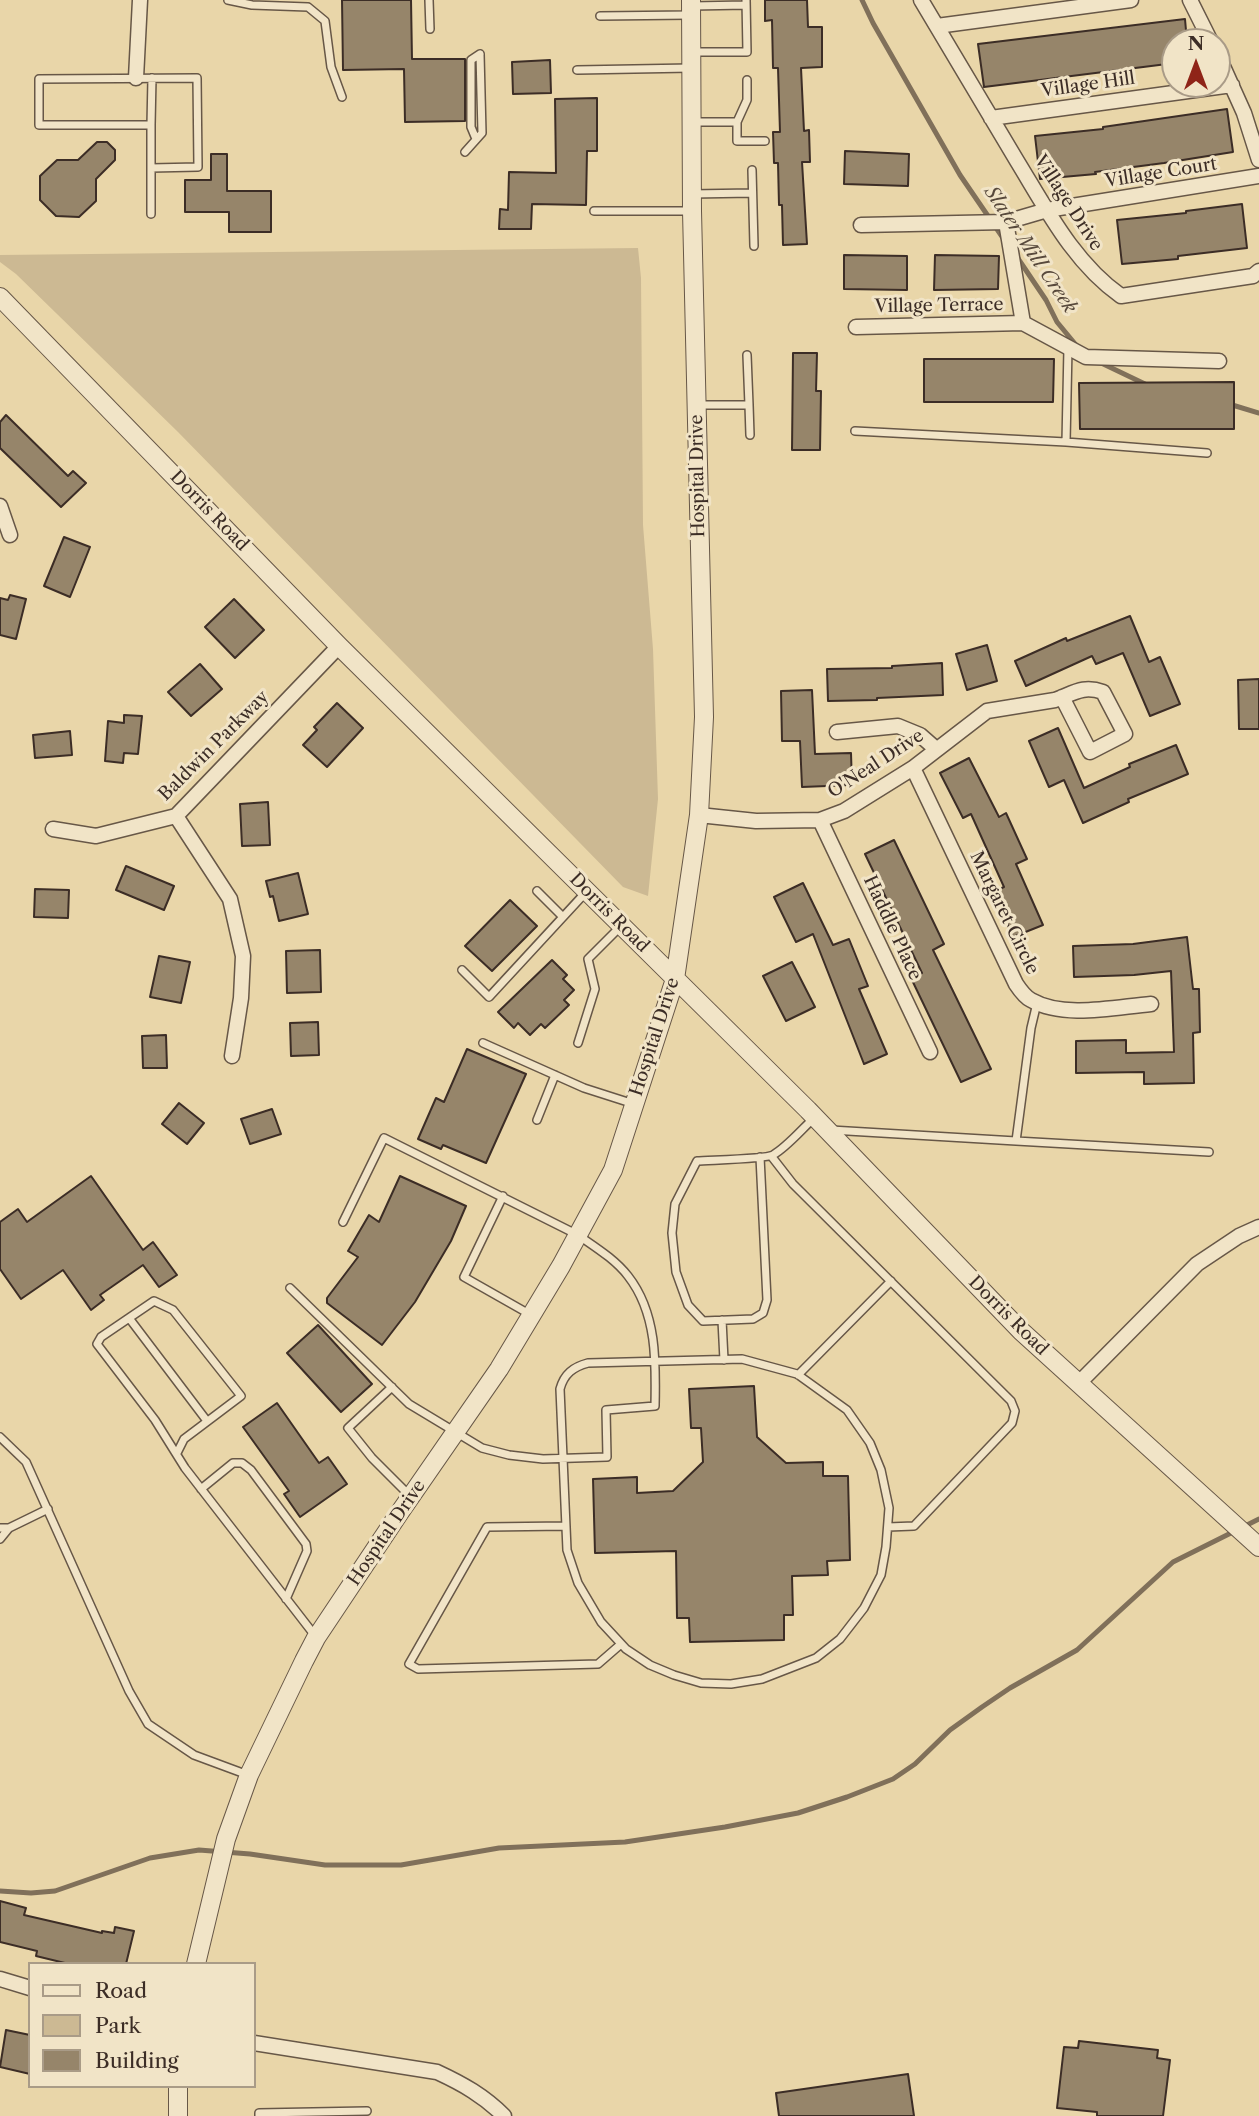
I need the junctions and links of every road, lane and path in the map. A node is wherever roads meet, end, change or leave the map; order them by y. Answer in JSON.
{"nodes":[{"id":1,"x":140,"y":0,"type":"edge"},
{"id":2,"x":228,"y":0,"type":"edge"},
{"id":3,"x":429,"y":0,"type":"edge"},
{"id":4,"x":921,"y":0,"type":"edge"},
{"id":5,"x":1130,"y":0,"type":"edge"},
{"id":6,"x":1190,"y":0,"type":"edge"},
{"id":7,"x":746,"y":3,"type":"edge"},
{"id":8,"x":691,"y":7,"type":"edge"},
{"id":9,"x":600,"y":16,"type":"dead end"},
{"id":10,"x":937,"y":26,"type":"junction"},
{"id":11,"x":1205,"y":28,"type":"edge"},
{"id":12,"x":430,"y":29,"type":"dead end"},
{"id":13,"x":691,"y":60,"type":"junction"},
{"id":14,"x":578,"y":70,"type":"dead end"},
{"id":15,"x":144,"y":78,"type":"junction"},
{"id":16,"x":747,"y":80,"type":"dead end"},
{"id":17,"x":1232,"y":85,"type":"joint"},
{"id":18,"x":342,"y":97,"type":"dead end"},
{"id":19,"x":991,"y":118,"type":"junction"},
{"id":20,"x":691,"y":122,"type":"junction"},
{"id":21,"x":737,"y":122,"type":"junction"},
{"id":22,"x":151,"y":125,"type":"junction"},
{"id":23,"x":476,"y":139,"type":"junction"},
{"id":24,"x":765,"y":141,"type":"dead end"},
{"id":25,"x":464,"y":152,"type":"dead end"},
{"id":26,"x":1259,"y":160,"type":"edge"},
{"id":27,"x":151,"y":168,"type":"junction"},
{"id":28,"x":752,"y":170,"type":"dead end"},
{"id":29,"x":1259,"y":176,"type":"edge"},
{"id":30,"x":752,"y":193,"type":"junction"},
{"id":31,"x":692,"y":202,"type":"junction"},
{"id":32,"x":1047,"y":210,"type":"junction"},
{"id":33,"x":594,"y":211,"type":"dead end"},
{"id":34,"x":151,"y":214,"type":"dead end"},
{"id":35,"x":1006,"y":222,"type":"junction"},
{"id":36,"x":861,"y":225,"type":"dead end"},
{"id":37,"x":754,"y":246,"type":"dead end"},
{"id":38,"x":1259,"y":271,"type":"edge"},
{"id":39,"x":0,"y":296,"type":"edge"},
{"id":40,"x":1023,"y":323,"type":"junction"},
{"id":41,"x":856,"y":327,"type":"dead end"},
{"id":42,"x":1068,"y":347,"type":"junction"},
{"id":43,"x":747,"y":355,"type":"dead end"},
{"id":44,"x":1219,"y":360,"type":"dead end"},
{"id":45,"x":696,"y":405,"type":"junction"},
{"id":46,"x":749,"y":405,"type":"junction"},
{"id":47,"x":855,"y":431,"type":"dead end"},
{"id":48,"x":750,"y":435,"type":"dead end"},
{"id":49,"x":1066,"y":442,"type":"junction"},
{"id":50,"x":1207,"y":453,"type":"dead end"},
{"id":51,"x":0,"y":506,"type":"edge"},
{"id":52,"x":10,"y":535,"type":"dead end"},
{"id":53,"x":339,"y":646,"type":"junction"},
{"id":54,"x":1062,"y":697,"type":"junction"},
{"id":55,"x":836,"y":732,"type":"dead end"},
{"id":56,"x":936,"y":749,"type":"junction"},
{"id":57,"x":913,"y":768,"type":"junction"},
{"id":58,"x":699,"y":815,"type":"junction"},
{"id":59,"x":176,"y":816,"type":"junction"},
{"id":60,"x":820,"y":820,"type":"junction"},
{"id":61,"x":53,"y":829,"type":"dead end"},
{"id":62,"x":537,"y":891,"type":"dead end"},
{"id":63,"x":587,"y":891,"type":"junction"},
{"id":64,"x":563,"y":917,"type":"junction"},
{"id":65,"x":621,"y":925,"type":"junction"},
{"id":66,"x":462,"y":970,"type":"dead end"},
{"id":67,"x":675,"y":979,"type":"junction"},
{"id":68,"x":1037,"y":1003,"type":"junction"},
{"id":69,"x":1151,"y":1004,"type":"dead end"},
{"id":70,"x":483,"y":1043,"type":"dead end"},
{"id":71,"x":578,"y":1043,"type":"dead end"},
{"id":72,"x":930,"y":1052,"type":"dead end"},
{"id":73,"x":232,"y":1056,"type":"dead end"},
{"id":74,"x":555,"y":1075,"type":"junction"},
{"id":75,"x":634,"y":1104,"type":"junction"},
{"id":76,"x":537,"y":1120,"type":"dead end"},
{"id":77,"x":821,"y":1124,"type":"junction"},
{"id":78,"x":1016,"y":1141,"type":"junction"},
{"id":79,"x":1209,"y":1152,"type":"dead end"},
{"id":80,"x":760,"y":1157,"type":"junction"},
{"id":81,"x":772,"y":1157,"type":"junction"},
{"id":82,"x":503,"y":1196,"type":"junction"},
{"id":83,"x":343,"y":1222,"type":"dead end"},
{"id":84,"x":1259,"y":1227,"type":"edge"},
{"id":85,"x":578,"y":1235,"type":"junction"},
{"id":86,"x":891,"y":1281,"type":"junction"},
{"id":87,"x":290,"y":1288,"type":"dead end"},
{"id":88,"x":531,"y":1315,"type":"junction"},
{"id":89,"x":129,"y":1318,"type":"junction"},
{"id":90,"x":722,"y":1320,"type":"junction"},
{"id":91,"x":724,"y":1360,"type":"junction"},
{"id":92,"x":655,"y":1361,"type":"junction"},
{"id":93,"x":799,"y":1375,"type":"junction"},
{"id":94,"x":1079,"y":1383,"type":"junction"},
{"id":95,"x":392,"y":1387,"type":"junction"},
{"id":96,"x":207,"y":1421,"type":"junction"},
{"id":97,"x":455,"y":1431,"type":"junction"},
{"id":98,"x":0,"y":1437,"type":"edge"},
{"id":99,"x":177,"y":1453,"type":"junction"},
{"id":100,"x":562,"y":1458,"type":"junction"},
{"id":101,"x":201,"y":1489,"type":"junction"},
{"id":102,"x":410,"y":1497,"type":"junction"},
{"id":103,"x":48,"y":1509,"type":"junction"},
{"id":104,"x":566,"y":1526,"type":"junction"},
{"id":105,"x":888,"y":1527,"type":"junction"},
{"id":106,"x":0,"y":1528,"type":"edge"},
{"id":107,"x":9,"y":1528,"type":"junction"},
{"id":108,"x":0,"y":1539,"type":"edge"},
{"id":109,"x":1259,"y":1547,"type":"edge"},
{"id":110,"x":286,"y":1599,"type":"junction"},
{"id":111,"x":316,"y":1637,"type":"junction"},
{"id":112,"x":621,"y":1644,"type":"junction"},
{"id":113,"x":249,"y":1775,"type":"junction"},
{"id":114,"x":195,"y":1962,"type":"edge"},
{"id":115,"x":0,"y":1979,"type":"edge"},
{"id":116,"x":28,"y":1987,"type":"edge"},
{"id":117,"x":256,"y":2043,"type":"edge"},
{"id":118,"x":178,"y":2088,"type":"edge"},
{"id":119,"x":367,"y":2111,"type":"dead end"},
{"id":120,"x":178,"y":2116,"type":"edge"},
{"id":121,"x":259,"y":2116,"type":"edge"},
{"id":122,"x":504,"y":2116,"type":"edge"}],
"edges":[{"from":1,"to":15,"type":"street"},
{"from":2,"to":18,"type":"lane"},
{"from":3,"to":12,"type":"lane"},
{"from":4,"to":10,"type":"street","name":"Village Drive"},
{"from":5,"to":10,"type":"street"},
{"from":6,"to":11,"type":"street"},
{"from":7,"to":8,"type":"lane"},
{"from":7,"to":13,"type":"lane"},
{"from":8,"to":9,"type":"lane"},
{"from":8,"to":13,"type":"street","name":"Hospital Drive"},
{"from":10,"to":19,"type":"street","name":"Village Drive"},
{"from":13,"to":14,"type":"lane"},
{"from":13,"to":20,"type":"street","name":"Hospital Drive"},
{"from":15,"to":22,"type":"lane"},
{"from":15,"to":22,"type":"lane"},
{"from":15,"to":27,"type":"lane"},
{"from":16,"to":21,"type":"lane"},
{"from":17,"to":19,"type":"street","name":"Village Hill"},
{"from":17,"to":26,"type":"street"},
{"from":19,"to":32,"type":"street","name":"Village Drive"},
{"from":20,"to":21,"type":"lane"},
{"from":20,"to":31,"type":"street","name":"Hospital Drive"},
{"from":21,"to":24,"type":"lane"},
{"from":22,"to":27,"type":"lane"},
{"from":23,"to":23,"type":"lane"},
{"from":23,"to":25,"type":"lane"},
{"from":27,"to":34,"type":"lane"},
{"from":28,"to":30,"type":"lane"},
{"from":29,"to":32,"type":"street","name":"Village Court"},
{"from":30,"to":31,"type":"lane"},
{"from":30,"to":37,"type":"lane"},
{"from":31,"to":33,"type":"lane"},
{"from":31,"to":45,"type":"street","name":"Hospital Drive"},
{"from":32,"to":35,"type":"street","name":"Village Court"},
{"from":32,"to":38,"type":"street","name":"Village Drive"},
{"from":35,"to":36,"type":"street","name":"Village Court"},
{"from":35,"to":40,"type":"street","name":"Village Terrace"},
{"from":39,"to":53,"type":"street","name":"Dorris Road"},
{"from":40,"to":41,"type":"street","name":"Village Terrace"},
{"from":40,"to":42,"type":"street","name":"Village Terrace"},
{"from":42,"to":44,"type":"street","name":"Village Terrace"},
{"from":42,"to":49,"type":"lane"},
{"from":43,"to":46,"type":"lane"},
{"from":45,"to":46,"type":"lane"},
{"from":45,"to":58,"type":"street","name":"Hospital Drive"},
{"from":46,"to":48,"type":"lane"},
{"from":47,"to":49,"type":"lane"},
{"from":49,"to":50,"type":"lane"},
{"from":51,"to":52,"type":"street"},
{"from":53,"to":59,"type":"street","name":"Baldwin Parkway"},
{"from":53,"to":63,"type":"street","name":"Dorris Road"},
{"from":54,"to":54,"type":"street","name":"O'Neal Drive"},
{"from":54,"to":56,"type":"street","name":"O'Neal Drive"},
{"from":55,"to":56,"type":"street"},
{"from":56,"to":57,"type":"street","name":"O'Neal Drive"},
{"from":57,"to":60,"type":"street","name":"O'Neal Drive"},
{"from":57,"to":68,"type":"street","name":"Margaret Circle"},
{"from":58,"to":60,"type":"street","name":"O'Neal Drive"},
{"from":58,"to":67,"type":"street","name":"Hospital Drive"},
{"from":59,"to":61,"type":"street","name":"Baldwin Parkway"},
{"from":59,"to":73,"type":"street"},
{"from":60,"to":72,"type":"street","name":"Haddle Place"},
{"from":62,"to":64,"type":"lane"},
{"from":63,"to":64,"type":"lane"},
{"from":63,"to":65,"type":"street","name":"Dorris Road"},
{"from":64,"to":66,"type":"lane"},
{"from":65,"to":67,"type":"street","name":"Dorris Road"},
{"from":65,"to":71,"type":"lane"},
{"from":67,"to":75,"type":"street","name":"Hospital Drive"},
{"from":67,"to":77,"type":"street","name":"Dorris Road"},
{"from":68,"to":69,"type":"street"},
{"from":68,"to":78,"type":"lane"},
{"from":70,"to":74,"type":"lane"},
{"from":74,"to":75,"type":"lane"},
{"from":74,"to":76,"type":"lane"},
{"from":75,"to":85,"type":"street","name":"Hospital Drive"},
{"from":77,"to":78,"type":"lane"},
{"from":77,"to":81,"type":"lane"},
{"from":77,"to":94,"type":"street","name":"Dorris Road"},
{"from":78,"to":79,"type":"lane"},
{"from":80,"to":81,"type":"lane"},
{"from":80,"to":90,"type":"lane"},
{"from":80,"to":90,"type":"lane"},
{"from":81,"to":86,"type":"lane"},
{"from":82,"to":83,"type":"lane"},
{"from":82,"to":85,"type":"lane"},
{"from":82,"to":88,"type":"lane"},
{"from":84,"to":94,"type":"street"},
{"from":85,"to":88,"type":"street","name":"Hospital Drive"},
{"from":85,"to":92,"type":"lane"},
{"from":86,"to":93,"type":"lane"},
{"from":86,"to":105,"type":"lane"},
{"from":87,"to":95,"type":"lane"},
{"from":88,"to":97,"type":"street","name":"Hospital Drive"},
{"from":89,"to":96,"type":"lane"},
{"from":89,"to":96,"type":"lane"},
{"from":89,"to":99,"type":"lane"},
{"from":90,"to":91,"type":"lane"},
{"from":91,"to":92,"type":"lane"},
{"from":91,"to":93,"type":"lane"},
{"from":92,"to":100,"type":"lane"},
{"from":92,"to":100,"type":"lane"},
{"from":93,"to":105,"type":"lane"},
{"from":94,"to":109,"type":"street","name":"Dorris Road"},
{"from":95,"to":97,"type":"lane"},
{"from":95,"to":102,"type":"lane"},
{"from":96,"to":99,"type":"lane"},
{"from":97,"to":100,"type":"lane"},
{"from":97,"to":102,"type":"street","name":"Hospital Drive"},
{"from":98,"to":103,"type":"lane"},
{"from":99,"to":101,"type":"lane"},
{"from":100,"to":104,"type":"lane"},
{"from":101,"to":110,"type":"lane"},
{"from":101,"to":110,"type":"lane"},
{"from":102,"to":111,"type":"street","name":"Hospital Drive"},
{"from":103,"to":107,"type":"lane"},
{"from":103,"to":113,"type":"lane"},
{"from":104,"to":112,"type":"lane"},
{"from":104,"to":112,"type":"lane"},
{"from":105,"to":112,"type":"lane"},
{"from":106,"to":107,"type":"lane"},
{"from":107,"to":108,"type":"lane"},
{"from":110,"to":111,"type":"lane"},
{"from":111,"to":113,"type":"street","name":"Hospital Drive"},
{"from":113,"to":114,"type":"street","name":"Hospital Drive"},
{"from":115,"to":116,"type":"street"},
{"from":117,"to":122,"type":"street"},
{"from":118,"to":120,"type":"street"},
{"from":119,"to":121,"type":"lane"}]}
